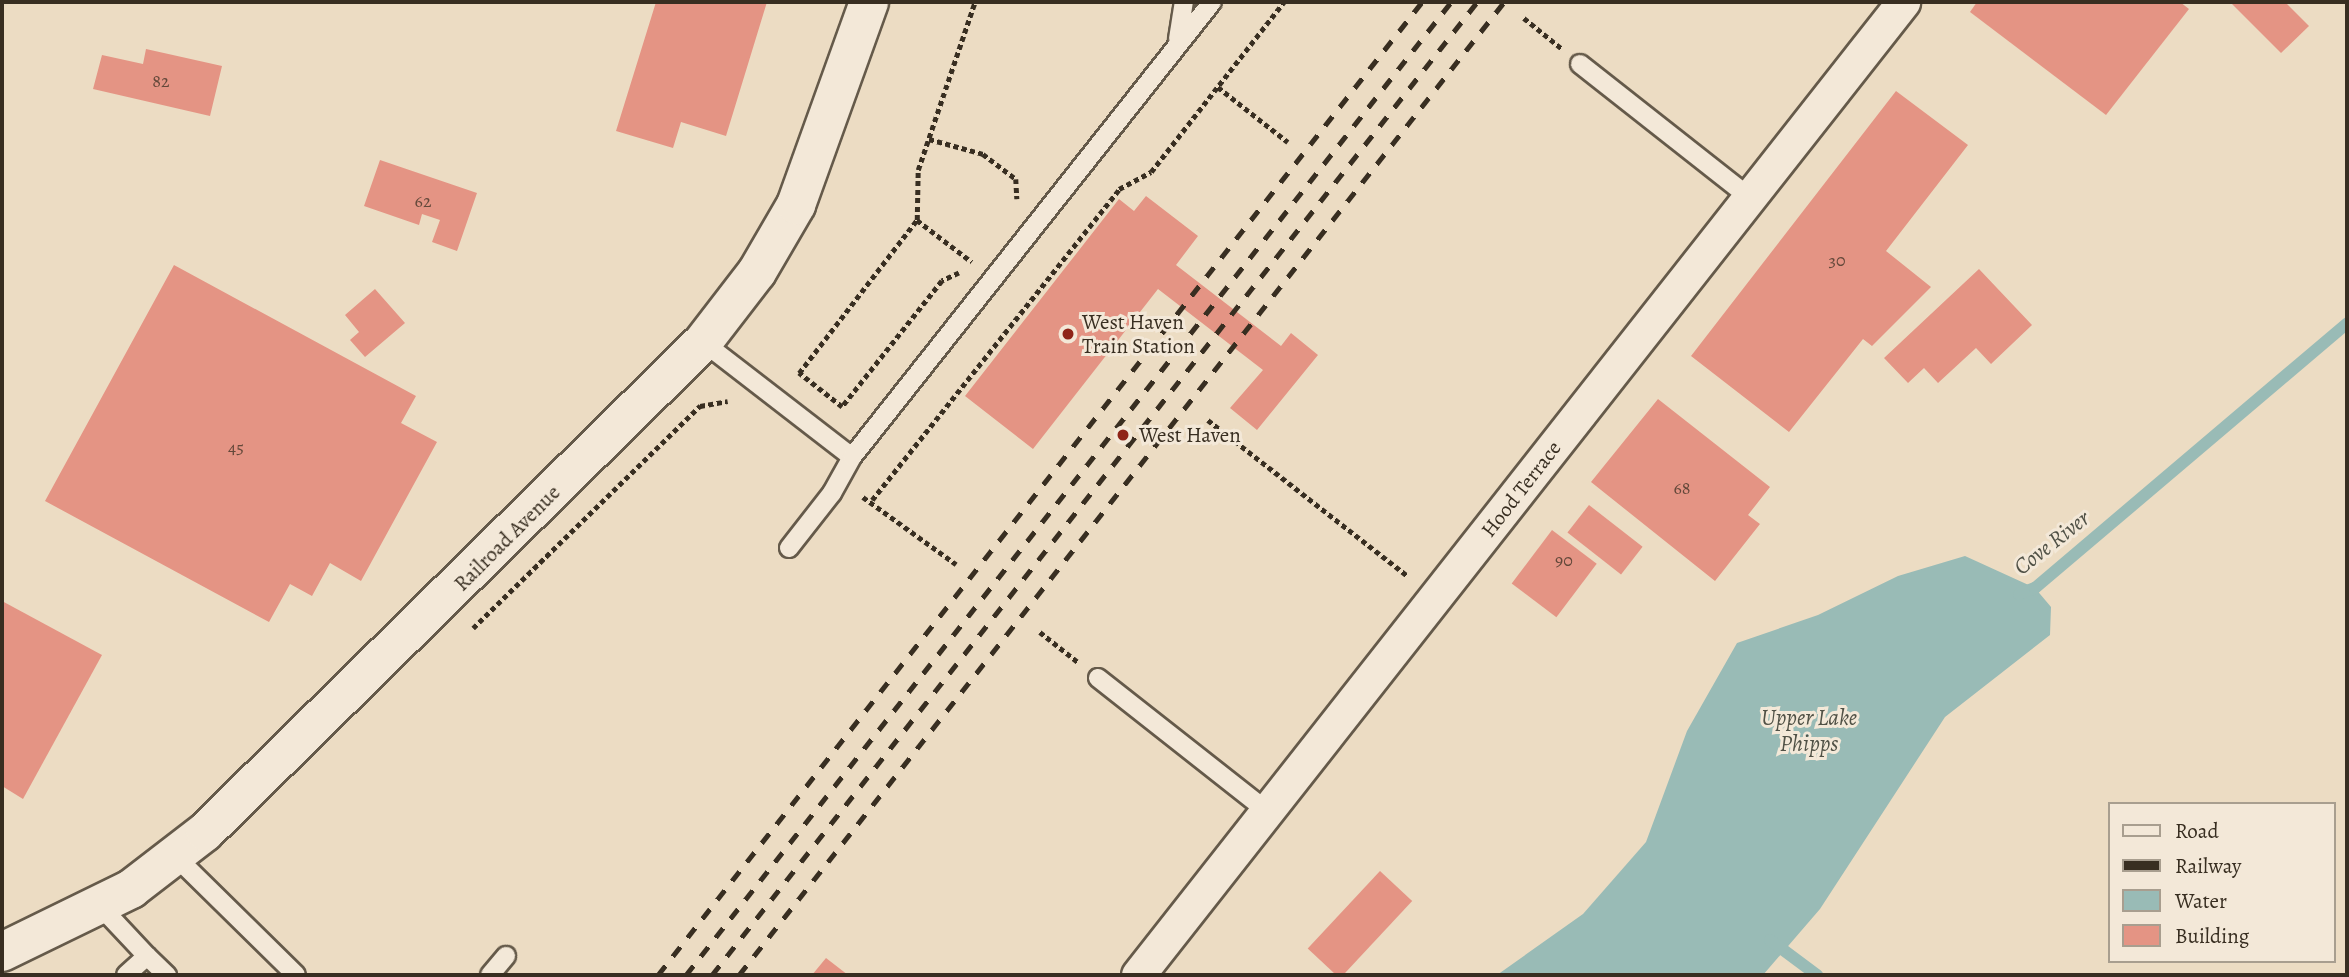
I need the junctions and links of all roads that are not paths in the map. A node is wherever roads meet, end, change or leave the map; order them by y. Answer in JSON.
{"nodes":[{"id":1,"x":869,"y":2,"type":"edge"},
{"id":2,"x":1184,"y":2,"type":"edge"},
{"id":3,"x":1212,"y":2,"type":"edge"},
{"id":4,"x":1903,"y":2,"type":"edge"},
{"id":5,"x":1177,"y":42,"type":"junction"},
{"id":6,"x":1580,"y":64,"type":"road end"},
{"id":7,"x":1750,"y":198,"type":"junction"},
{"id":8,"x":703,"y":342,"type":"junction"},
{"id":9,"x":852,"y":457,"type":"junction"},
{"id":10,"x":789,"y":548,"type":"dead end"},
{"id":11,"x":1098,"y":678,"type":"road end"},
{"id":12,"x":1268,"y":812,"type":"junction"},
{"id":13,"x":176,"y":857,"type":"junction"},
{"id":14,"x":100,"y":906,"type":"junction"},
{"id":15,"x":2,"y":952,"type":"edge"},
{"id":16,"x":147,"y":956,"type":"junction"},
{"id":17,"x":506,"y":956,"type":"dead end"},
{"id":18,"x":126,"y":975,"type":"edge"},
{"id":19,"x":167,"y":975,"type":"edge"},
{"id":20,"x":296,"y":975,"type":"edge"},
{"id":21,"x":490,"y":975,"type":"edge"},
{"id":22,"x":1138,"y":975,"type":"edge"}],
"edges":[{"from":1,"to":8,"type":"street","name":"Railroad Avenue"},
{"from":2,"to":5,"type":"lane"},
{"from":3,"to":5,"type":"lane"},
{"from":4,"to":7,"type":"street","name":"Hood Terrace"},
{"from":5,"to":9,"type":"lane"},
{"from":6,"to":7,"type":"lane"},
{"from":7,"to":12,"type":"street","name":"Hood Terrace"},
{"from":8,"to":9,"type":"lane"},
{"from":8,"to":13,"type":"street","name":"Railroad Avenue"},
{"from":9,"to":10,"type":"lane"},
{"from":11,"to":12,"type":"lane"},
{"from":12,"to":22,"type":"street","name":"Hood Terrace"},
{"from":13,"to":14,"type":"street","name":"Railroad Avenue"},
{"from":13,"to":20,"type":"lane"},
{"from":14,"to":15,"type":"street","name":"Railroad Avenue"},
{"from":14,"to":16,"type":"lane"},
{"from":16,"to":18,"type":"lane"},
{"from":16,"to":19,"type":"lane"},
{"from":17,"to":21,"type":"lane"}]}
